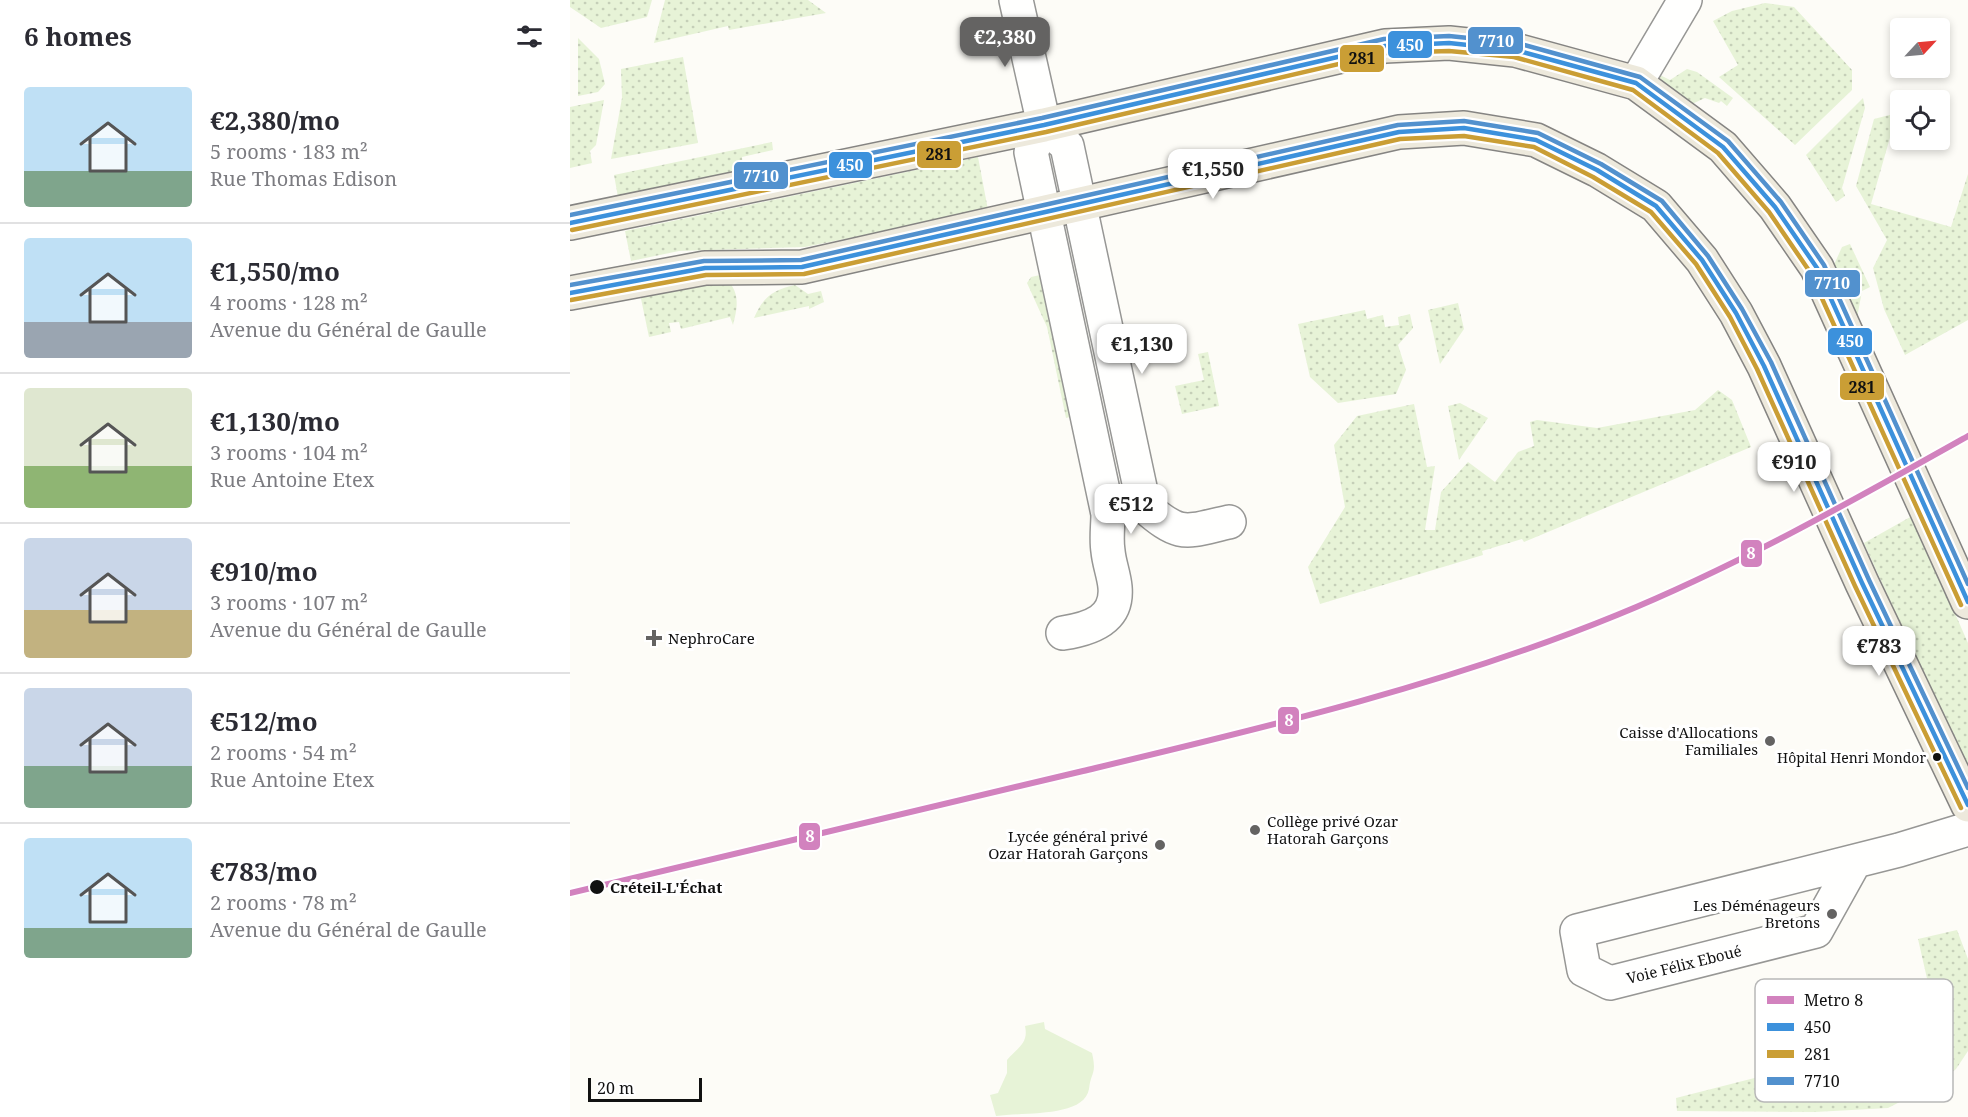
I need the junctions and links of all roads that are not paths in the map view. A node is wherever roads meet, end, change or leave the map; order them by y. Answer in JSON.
{"nodes":[{"id":1,"x":1016,"y":0,"type":"edge"},
{"id":2,"x":1686,"y":1,"type":"edge"},
{"id":3,"x":1636,"y":82,"type":"junction"},
{"id":4,"x":1044,"y":125,"type":"junction"},
{"id":5,"x":1080,"y":203,"type":"junction"},
{"id":6,"x":1044,"y":213,"type":"junction"},
{"id":7,"x":570,"y":223,"type":"edge"},
{"id":8,"x":570,"y":293,"type":"edge"},
{"id":9,"x":1144,"y":506,"type":"junction"},
{"id":10,"x":1108,"y":514,"type":"junction"},
{"id":11,"x":1229,"y":522,"type":"dead end"},
{"id":12,"x":1952,"y":555,"type":"edge"},
{"id":13,"x":1968,"y":602,"type":"edge"},
{"id":14,"x":1064,"y":633,"type":"dead end"},
{"id":15,"x":1968,"y":805,"type":"edge"},
{"id":16,"x":1968,"y":829,"type":"edge"},
{"id":17,"x":1855,"y":861,"type":"junction"}],
"edges":[{"from":1,"to":4,"type":"street"},
{"from":2,"to":3,"type":"street"},
{"from":3,"to":4,"type":"main road"},
{"from":3,"to":12,"type":"main road"},
{"from":4,"to":5,"type":"street"},
{"from":4,"to":6,"type":"street"},
{"from":4,"to":7,"type":"main road"},
{"from":5,"to":6,"type":"main road"},
{"from":5,"to":9,"type":"street"},
{"from":5,"to":15,"type":"main road"},
{"from":6,"to":8,"type":"main road"},
{"from":6,"to":10,"type":"street"},
{"from":9,"to":10,"type":"street"},
{"from":9,"to":11,"type":"street"},
{"from":10,"to":14,"type":"street"},
{"from":12,"to":13,"type":"main road"},
{"from":16,"to":17,"type":"street","name":"Voie Félix Eboué"},
{"from":17,"to":17,"type":"street","name":"Voie Félix Eboué"}]}
